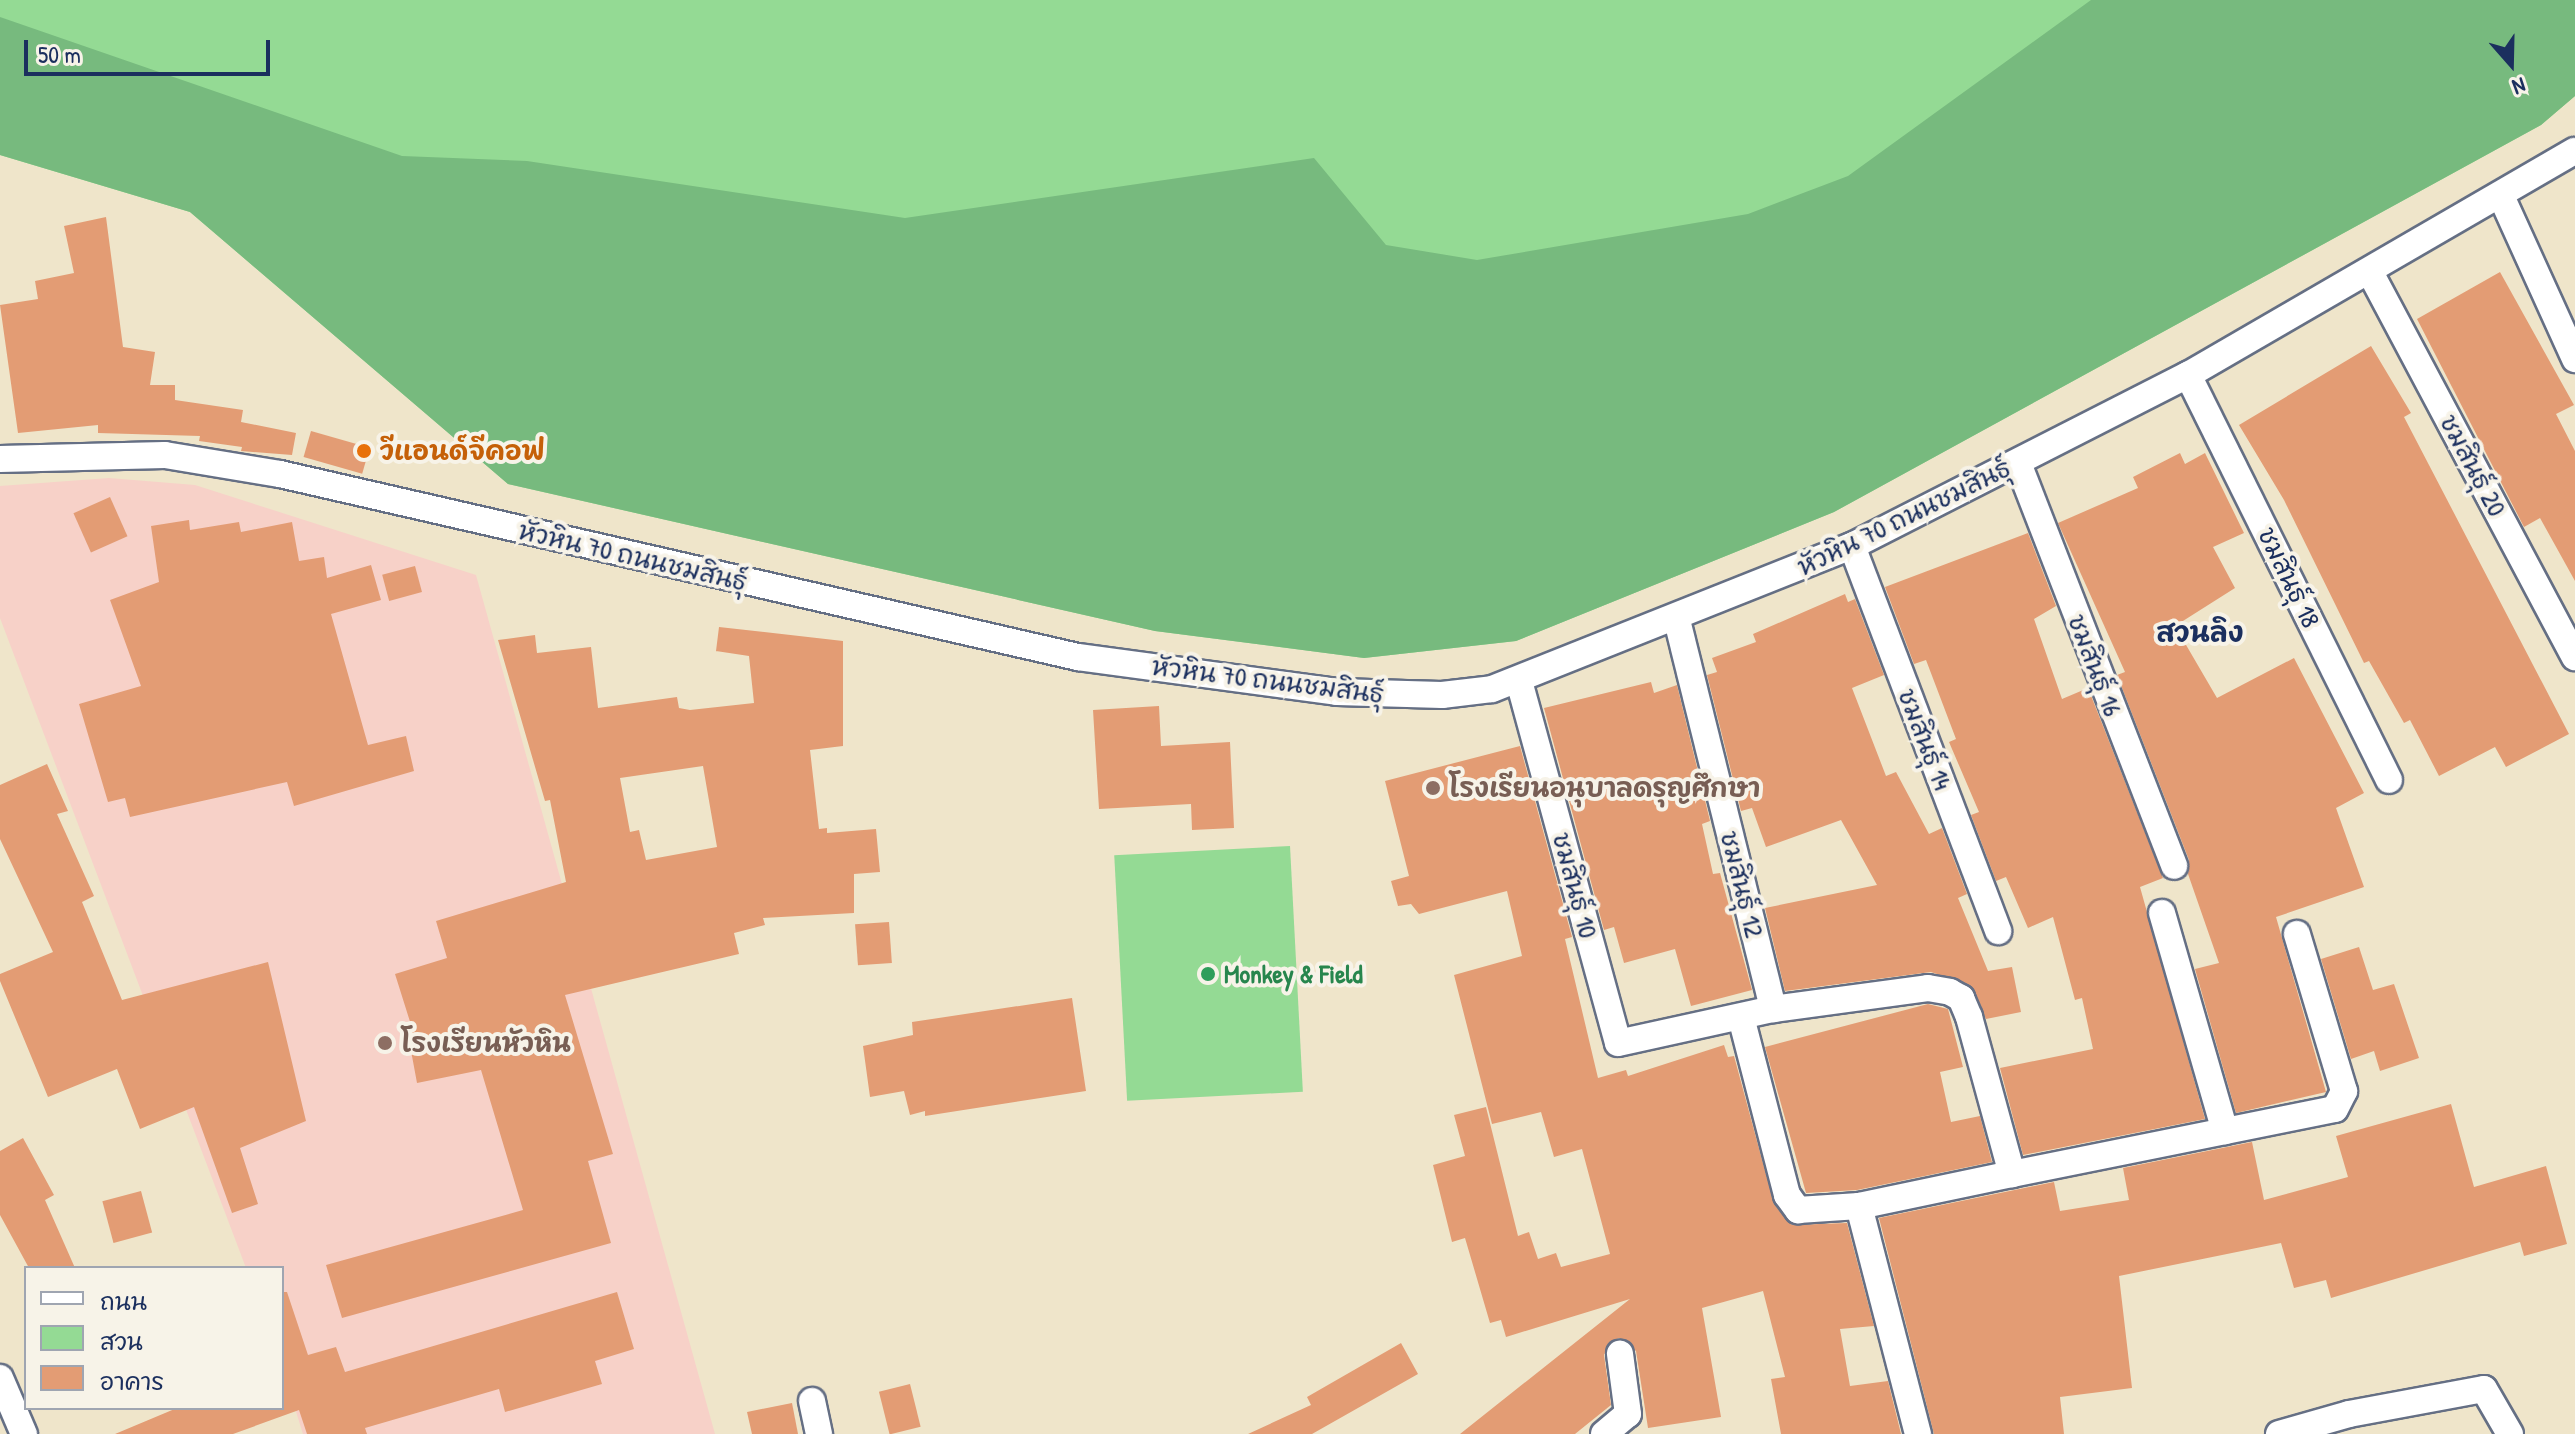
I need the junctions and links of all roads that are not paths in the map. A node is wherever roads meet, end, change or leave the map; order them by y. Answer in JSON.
{"nodes":[{"id":1,"x":2575,"y":151,"type":"edge"},
{"id":2,"x":2502,"y":198,"type":"junction"},
{"id":3,"x":2371,"y":274,"type":"junction"},
{"id":4,"x":2575,"y":359,"type":"edge"},
{"id":5,"x":2188,"y":375,"type":"junction"},
{"id":6,"x":0,"y":459,"type":"edge"},
{"id":7,"x":2018,"y":463,"type":"junction"},
{"id":8,"x":1852,"y":546,"type":"junction"},
{"id":9,"x":1677,"y":620,"type":"junction"},
{"id":10,"x":2575,"y":657,"type":"edge"},
{"id":11,"x":1519,"y":681,"type":"junction"},
{"id":12,"x":2389,"y":780,"type":"dead end"},
{"id":13,"x":2174,"y":866,"type":"dead end"},
{"id":14,"x":2162,"y":913,"type":"dead end"},
{"id":15,"x":1998,"y":931,"type":"dead end"},
{"id":16,"x":2297,"y":934,"type":"dead end"},
{"id":17,"x":1773,"y":1009,"type":"junction"},
{"id":18,"x":1741,"y":1017,"type":"junction"},
{"id":19,"x":2225,"y":1131,"type":"junction"},
{"id":20,"x":2012,"y":1174,"type":"junction"},
{"id":21,"x":1859,"y":1206,"type":"junction"},
{"id":22,"x":1620,"y":1354,"type":"dead end"},
{"id":23,"x":0,"y":1378,"type":"edge"},
{"id":24,"x":812,"y":1401,"type":"dead end"},
{"id":25,"x":2355,"y":1424,"type":"edge"},
{"id":26,"x":24,"y":1434,"type":"edge"},
{"id":27,"x":819,"y":1434,"type":"edge"},
{"id":28,"x":1604,"y":1434,"type":"edge"},
{"id":29,"x":1918,"y":1434,"type":"edge"},
{"id":30,"x":2279,"y":1434,"type":"edge"},
{"id":31,"x":2510,"y":1434,"type":"edge"}],
"edges":[{"from":1,"to":2,"type":"street","name":"หัวหิน 70 ถนนชมสินธุ์"},
{"from":2,"to":3,"type":"street","name":"หัวหิน 70 ถนนชมสินธุ์"},
{"from":2,"to":4,"type":"street"},
{"from":3,"to":5,"type":"street","name":"หัวหิน 70 ถนนชมสินธุ์"},
{"from":3,"to":10,"type":"street","name":"ชมสินธุ์ 20"},
{"from":5,"to":7,"type":"street","name":"หัวหิน 70 ถนนชมสินธุ์"},
{"from":5,"to":12,"type":"street","name":"ชมสินธุ์ 18"},
{"from":6,"to":11,"type":"street","name":"หัวหิน 70 ถนนชมสินธุ์"},
{"from":7,"to":8,"type":"street","name":"หัวหิน 70 ถนนชมสินธุ์"},
{"from":7,"to":13,"type":"street","name":"ชมสินธุ์ 16"},
{"from":8,"to":9,"type":"street","name":"หัวหิน 70 ถนนชมสินธุ์"},
{"from":8,"to":15,"type":"street","name":"ชมสินธุ์ 14"},
{"from":9,"to":11,"type":"street","name":"หัวหิน 70 ถนนชมสินธุ์"},
{"from":9,"to":17,"type":"street","name":"ชมสินธุ์ 12"},
{"from":11,"to":18,"type":"street","name":"ชมสินธุ์ 10"},
{"from":14,"to":19,"type":"street"},
{"from":16,"to":19,"type":"street"},
{"from":17,"to":18,"type":"street"},
{"from":17,"to":20,"type":"street"},
{"from":18,"to":21,"type":"street"},
{"from":19,"to":20,"type":"street"},
{"from":20,"to":21,"type":"street"},
{"from":21,"to":29,"type":"street"},
{"from":22,"to":28,"type":"street"},
{"from":23,"to":26,"type":"street"},
{"from":24,"to":27,"type":"street"},
{"from":25,"to":30,"type":"street"},
{"from":25,"to":31,"type":"street"}]}
